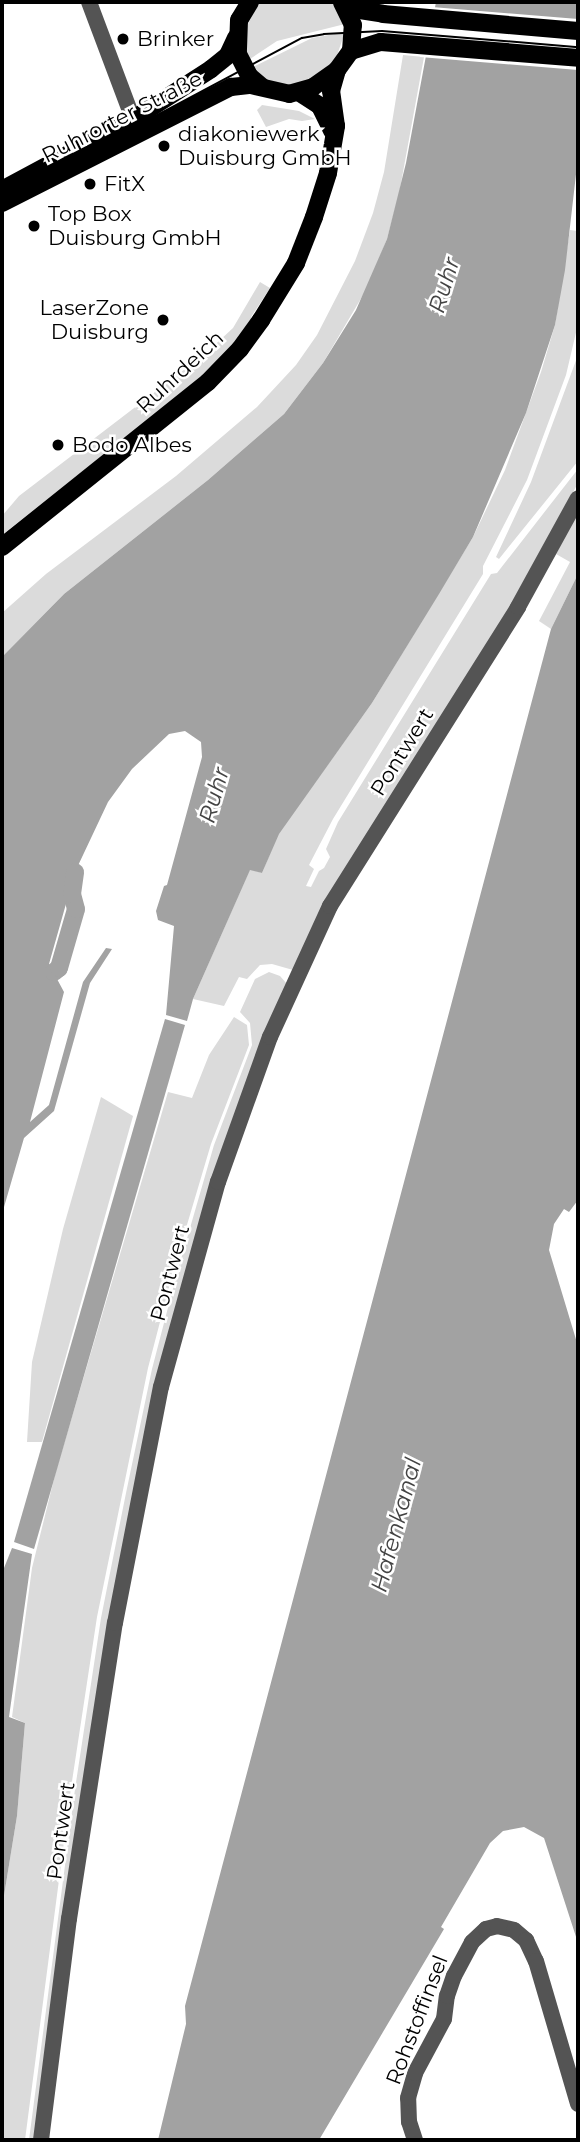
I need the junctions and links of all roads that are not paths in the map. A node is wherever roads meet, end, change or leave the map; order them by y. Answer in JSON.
{"nodes":[{"id":1,"x":89,"y":2,"type":"edge"},
{"id":2,"x":245,"y":4,"type":"edge"},
{"id":3,"x":344,"y":5,"type":"edge"},
{"id":4,"x":578,"y":31,"type":"edge"},
{"id":5,"x":236,"y":38,"type":"junction"},
{"id":6,"x":351,"y":51,"type":"junction"},
{"id":7,"x":578,"y":58,"type":"edge"},
{"id":8,"x":337,"y":70,"type":"junction"},
{"id":9,"x":265,"y":89,"type":"junction"},
{"id":10,"x":300,"y":93,"type":"junction"},
{"id":11,"x":135,"y":126,"type":"junction"},
{"id":12,"x":334,"y":138,"type":"junction"},
{"id":13,"x":2,"y":190,"type":"edge"},
{"id":14,"x":2,"y":203,"type":"edge"},
{"id":15,"x":578,"y":498,"type":"edge"},
{"id":16,"x":2,"y":547,"type":"edge"},
{"id":17,"x":578,"y":2104,"type":"edge"},
{"id":18,"x":41,"y":2140,"type":"edge"},
{"id":19,"x":415,"y":2140,"type":"edge"}],
"edges":[{"from":1,"to":11,"type":"street"},
{"from":2,"to":5,"type":"main road","name":"Ruhrorter Straße"},
{"from":3,"to":4,"type":"main road"},
{"from":3,"to":6,"type":"main road"},
{"from":5,"to":9,"type":"main road"},
{"from":5,"to":11,"type":"main road","name":"Ruhrorter Straße"},
{"from":6,"to":7,"type":"main road"},
{"from":6,"to":8,"type":"main road"},
{"from":8,"to":10,"type":"main road"},
{"from":8,"to":12,"type":"main road","name":"Ruhrdeich"},
{"from":9,"to":10,"type":"main road","name":"Ruhrorter Straße"},
{"from":9,"to":11,"type":"main road","name":"Ruhrorter Straße"},
{"from":10,"to":12,"type":"main road"},
{"from":11,"to":13,"type":"main road","name":"Ruhrorter Straße"},
{"from":11,"to":14,"type":"main road","name":"Ruhrorter Straße"},
{"from":12,"to":16,"type":"main road","name":"Ruhrdeich"},
{"from":15,"to":18,"type":"street","name":"Pontwert"},
{"from":17,"to":19,"type":"street","name":"Rohstoffinsel"}]}
